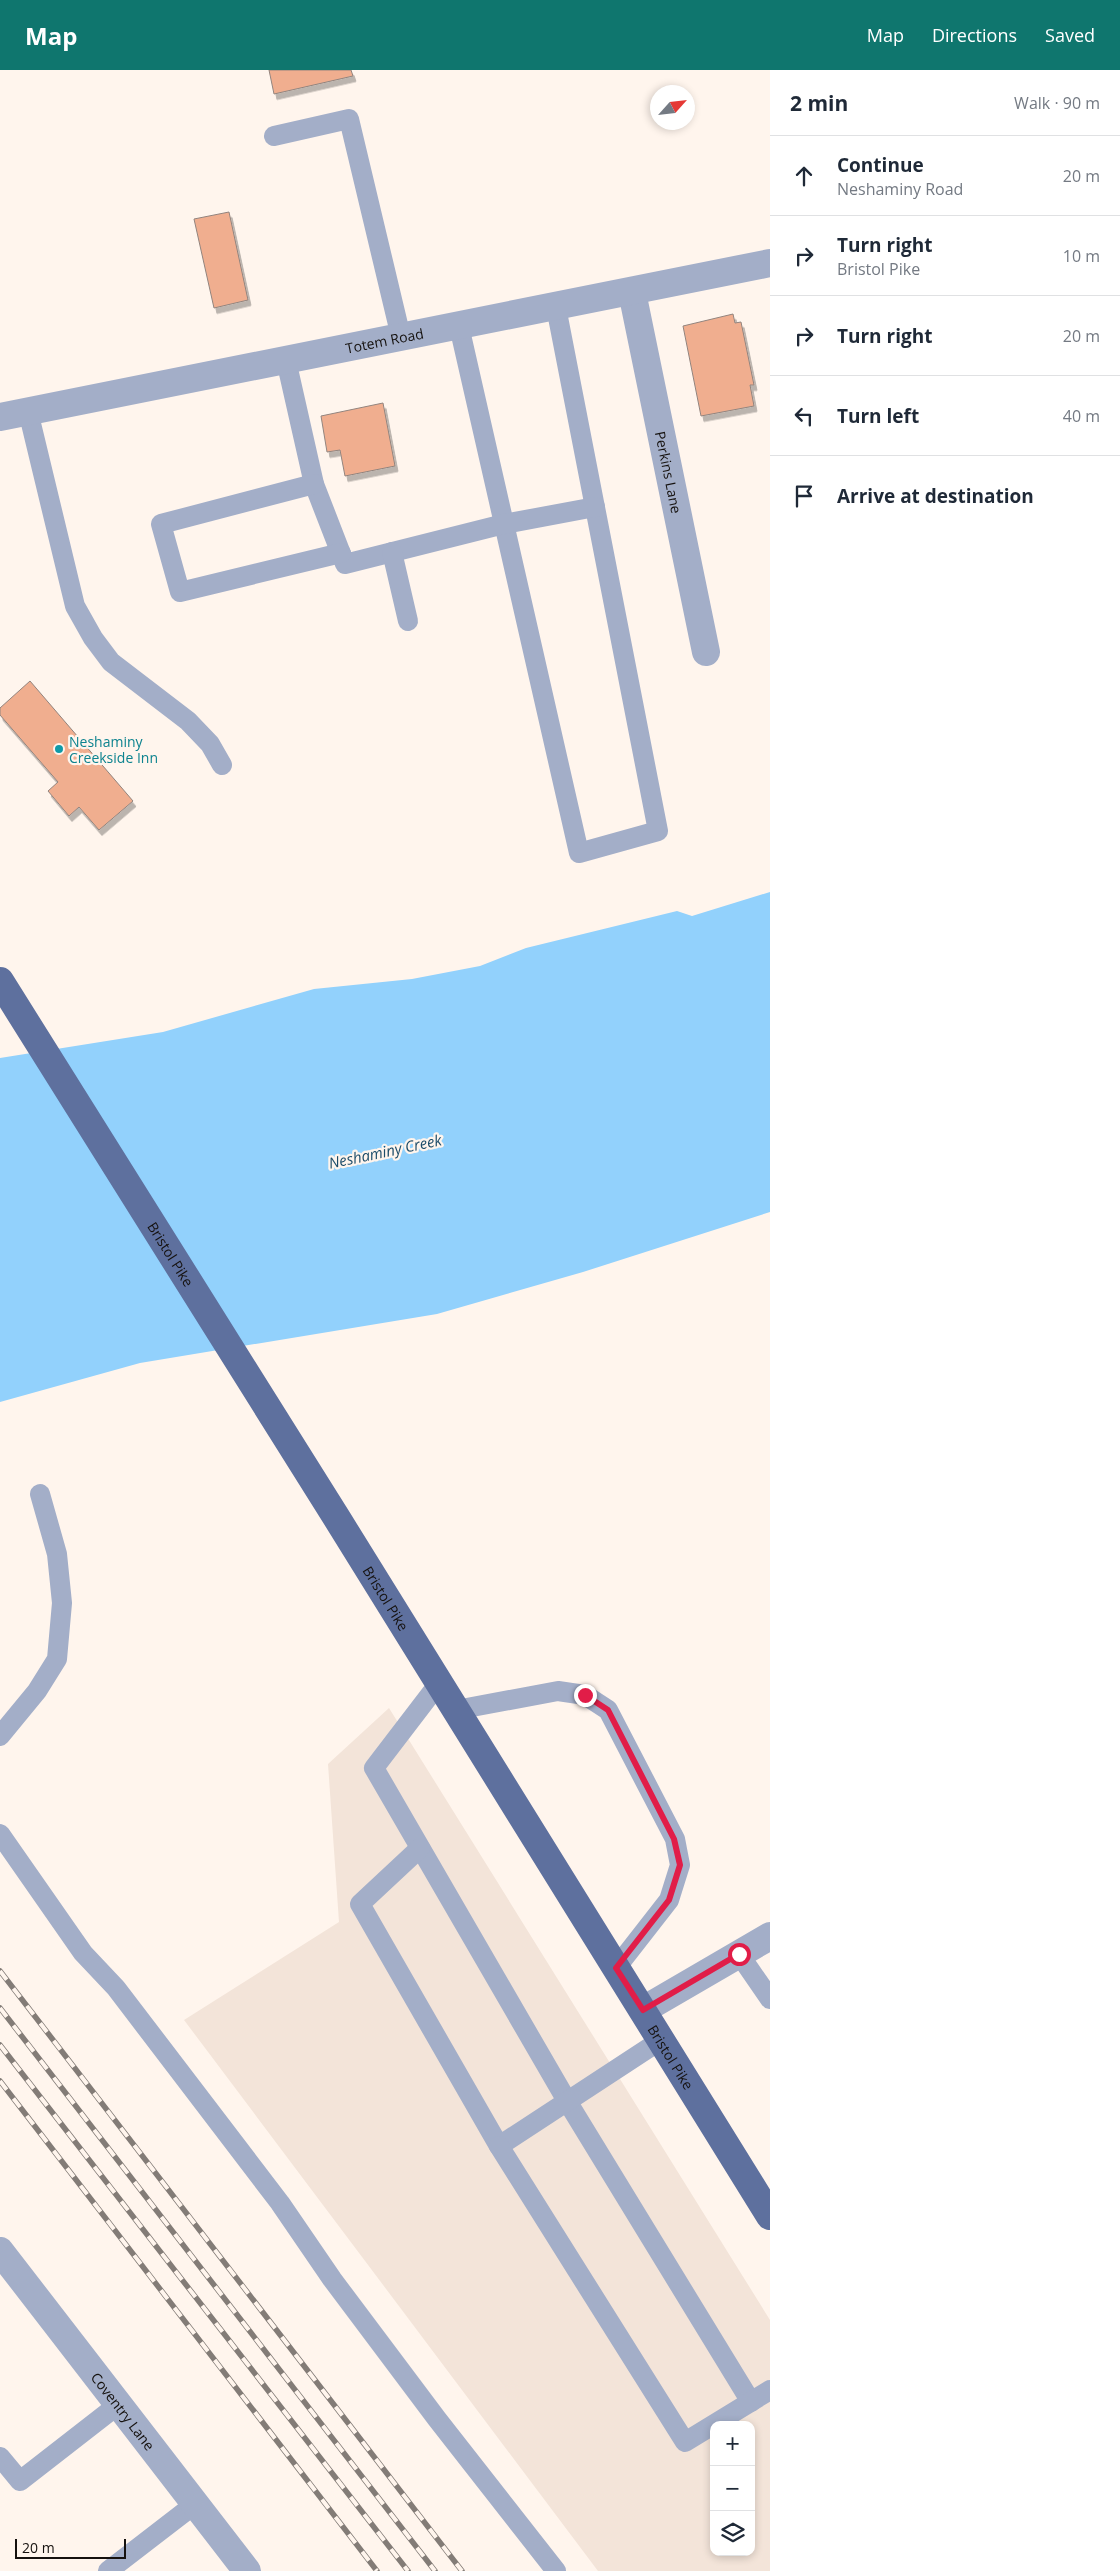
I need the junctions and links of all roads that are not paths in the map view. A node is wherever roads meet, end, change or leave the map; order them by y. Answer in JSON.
{"nodes":[{"id":1,"x":274,"y":136,"type":"dead end"},
{"id":2,"x":770,"y":263,"type":"edge"},
{"id":3,"x":632,"y":292,"type":"junction"},
{"id":4,"x":556,"y":307,"type":"junction"},
{"id":5,"x":459,"y":326,"type":"junction"},
{"id":6,"x":401,"y":337,"type":"junction"},
{"id":7,"x":286,"y":360,"type":"junction"},
{"id":8,"x":28,"y":411,"type":"junction"},
{"id":9,"x":0,"y":417,"type":"edge"},
{"id":10,"x":314,"y":484,"type":"junction"},
{"id":11,"x":595,"y":507,"type":"junction"},
{"id":12,"x":504,"y":524,"type":"junction"},
{"id":13,"x":392,"y":552,"type":"junction"},
{"id":14,"x":340,"y":553,"type":"junction"},
{"id":15,"x":408,"y":621,"type":"dead end"},
{"id":16,"x":706,"y":652,"type":"dead end"},
{"id":17,"x":222,"y":765,"type":"dead end"},
{"id":18,"x":0,"y":981,"type":"edge"},
{"id":19,"x":40,"y":1494,"type":"dead end"},
{"id":20,"x":439,"y":1683,"type":"junction"},
{"id":21,"x":456,"y":1710,"type":"junction"},
{"id":22,"x":0,"y":1736,"type":"edge"},
{"id":23,"x":0,"y":1834,"type":"edge"},
{"id":24,"x":420,"y":1848,"type":"junction"},
{"id":25,"x":770,"y":1936,"type":"edge"},
{"id":26,"x":739,"y":1954,"type":"junction"},
{"id":27,"x":616,"y":1968,"type":"junction"},
{"id":28,"x":770,"y":1999,"type":"edge"},
{"id":29,"x":643,"y":2010,"type":"junction"},
{"id":30,"x":661,"y":2040,"type":"junction"},
{"id":31,"x":568,"y":2101,"type":"junction"},
{"id":32,"x":499,"y":2146,"type":"junction"},
{"id":33,"x":770,"y":2216,"type":"edge"},
{"id":34,"x":0,"y":2251,"type":"edge"},
{"id":35,"x":770,"y":2390,"type":"edge"},
{"id":36,"x":751,"y":2402,"type":"junction"},
{"id":37,"x":119,"y":2404,"type":"junction"},
{"id":38,"x":0,"y":2456,"type":"edge"},
{"id":39,"x":195,"y":2504,"type":"junction"},
{"id":40,"x":108,"y":2571,"type":"edge"},
{"id":41,"x":247,"y":2571,"type":"edge"},
{"id":42,"x":556,"y":2571,"type":"edge"}],
"edges":[{"from":1,"to":6,"type":"lane"},
{"from":2,"to":3,"type":"street","name":"Totem Road"},
{"from":3,"to":4,"type":"street","name":"Totem Road"},
{"from":3,"to":16,"type":"street","name":"Perkins Lane"},
{"from":4,"to":5,"type":"street","name":"Totem Road"},
{"from":4,"to":11,"type":"lane"},
{"from":5,"to":6,"type":"street","name":"Totem Road"},
{"from":5,"to":12,"type":"lane"},
{"from":6,"to":7,"type":"street","name":"Totem Road"},
{"from":7,"to":8,"type":"street","name":"Totem Road"},
{"from":7,"to":10,"type":"lane"},
{"from":8,"to":9,"type":"street","name":"Totem Road"},
{"from":8,"to":17,"type":"lane"},
{"from":10,"to":14,"type":"lane"},
{"from":10,"to":14,"type":"lane"},
{"from":11,"to":12,"type":"lane"},
{"from":11,"to":12,"type":"lane"},
{"from":12,"to":13,"type":"lane"},
{"from":13,"to":14,"type":"lane"},
{"from":13,"to":15,"type":"lane"},
{"from":18,"to":20,"type":"main road","name":"Bristol Pike"},
{"from":19,"to":22,"type":"lane"},
{"from":20,"to":21,"type":"main road","name":"Bristol Pike"},
{"from":20,"to":24,"type":"lane"},
{"from":21,"to":27,"type":"main road","name":"Bristol Pike"},
{"from":21,"to":27,"type":"lane"},
{"from":23,"to":42,"type":"lane"},
{"from":24,"to":31,"type":"lane"},
{"from":24,"to":32,"type":"lane"},
{"from":25,"to":26,"type":"street"},
{"from":26,"to":28,"type":"lane"},
{"from":26,"to":29,"type":"street"},
{"from":27,"to":29,"type":"main road","name":"Bristol Pike"},
{"from":29,"to":30,"type":"main road","name":"Bristol Pike"},
{"from":30,"to":31,"type":"lane"},
{"from":30,"to":33,"type":"main road","name":"Bristol Pike"},
{"from":31,"to":32,"type":"lane"},
{"from":31,"to":36,"type":"lane"},
{"from":32,"to":36,"type":"lane"},
{"from":34,"to":37,"type":"street","name":"Coventry Lane"},
{"from":35,"to":36,"type":"lane"},
{"from":37,"to":38,"type":"lane"},
{"from":37,"to":39,"type":"street","name":"Coventry Lane"},
{"from":39,"to":40,"type":"lane"},
{"from":39,"to":41,"type":"street","name":"Coventry Lane"}]}
